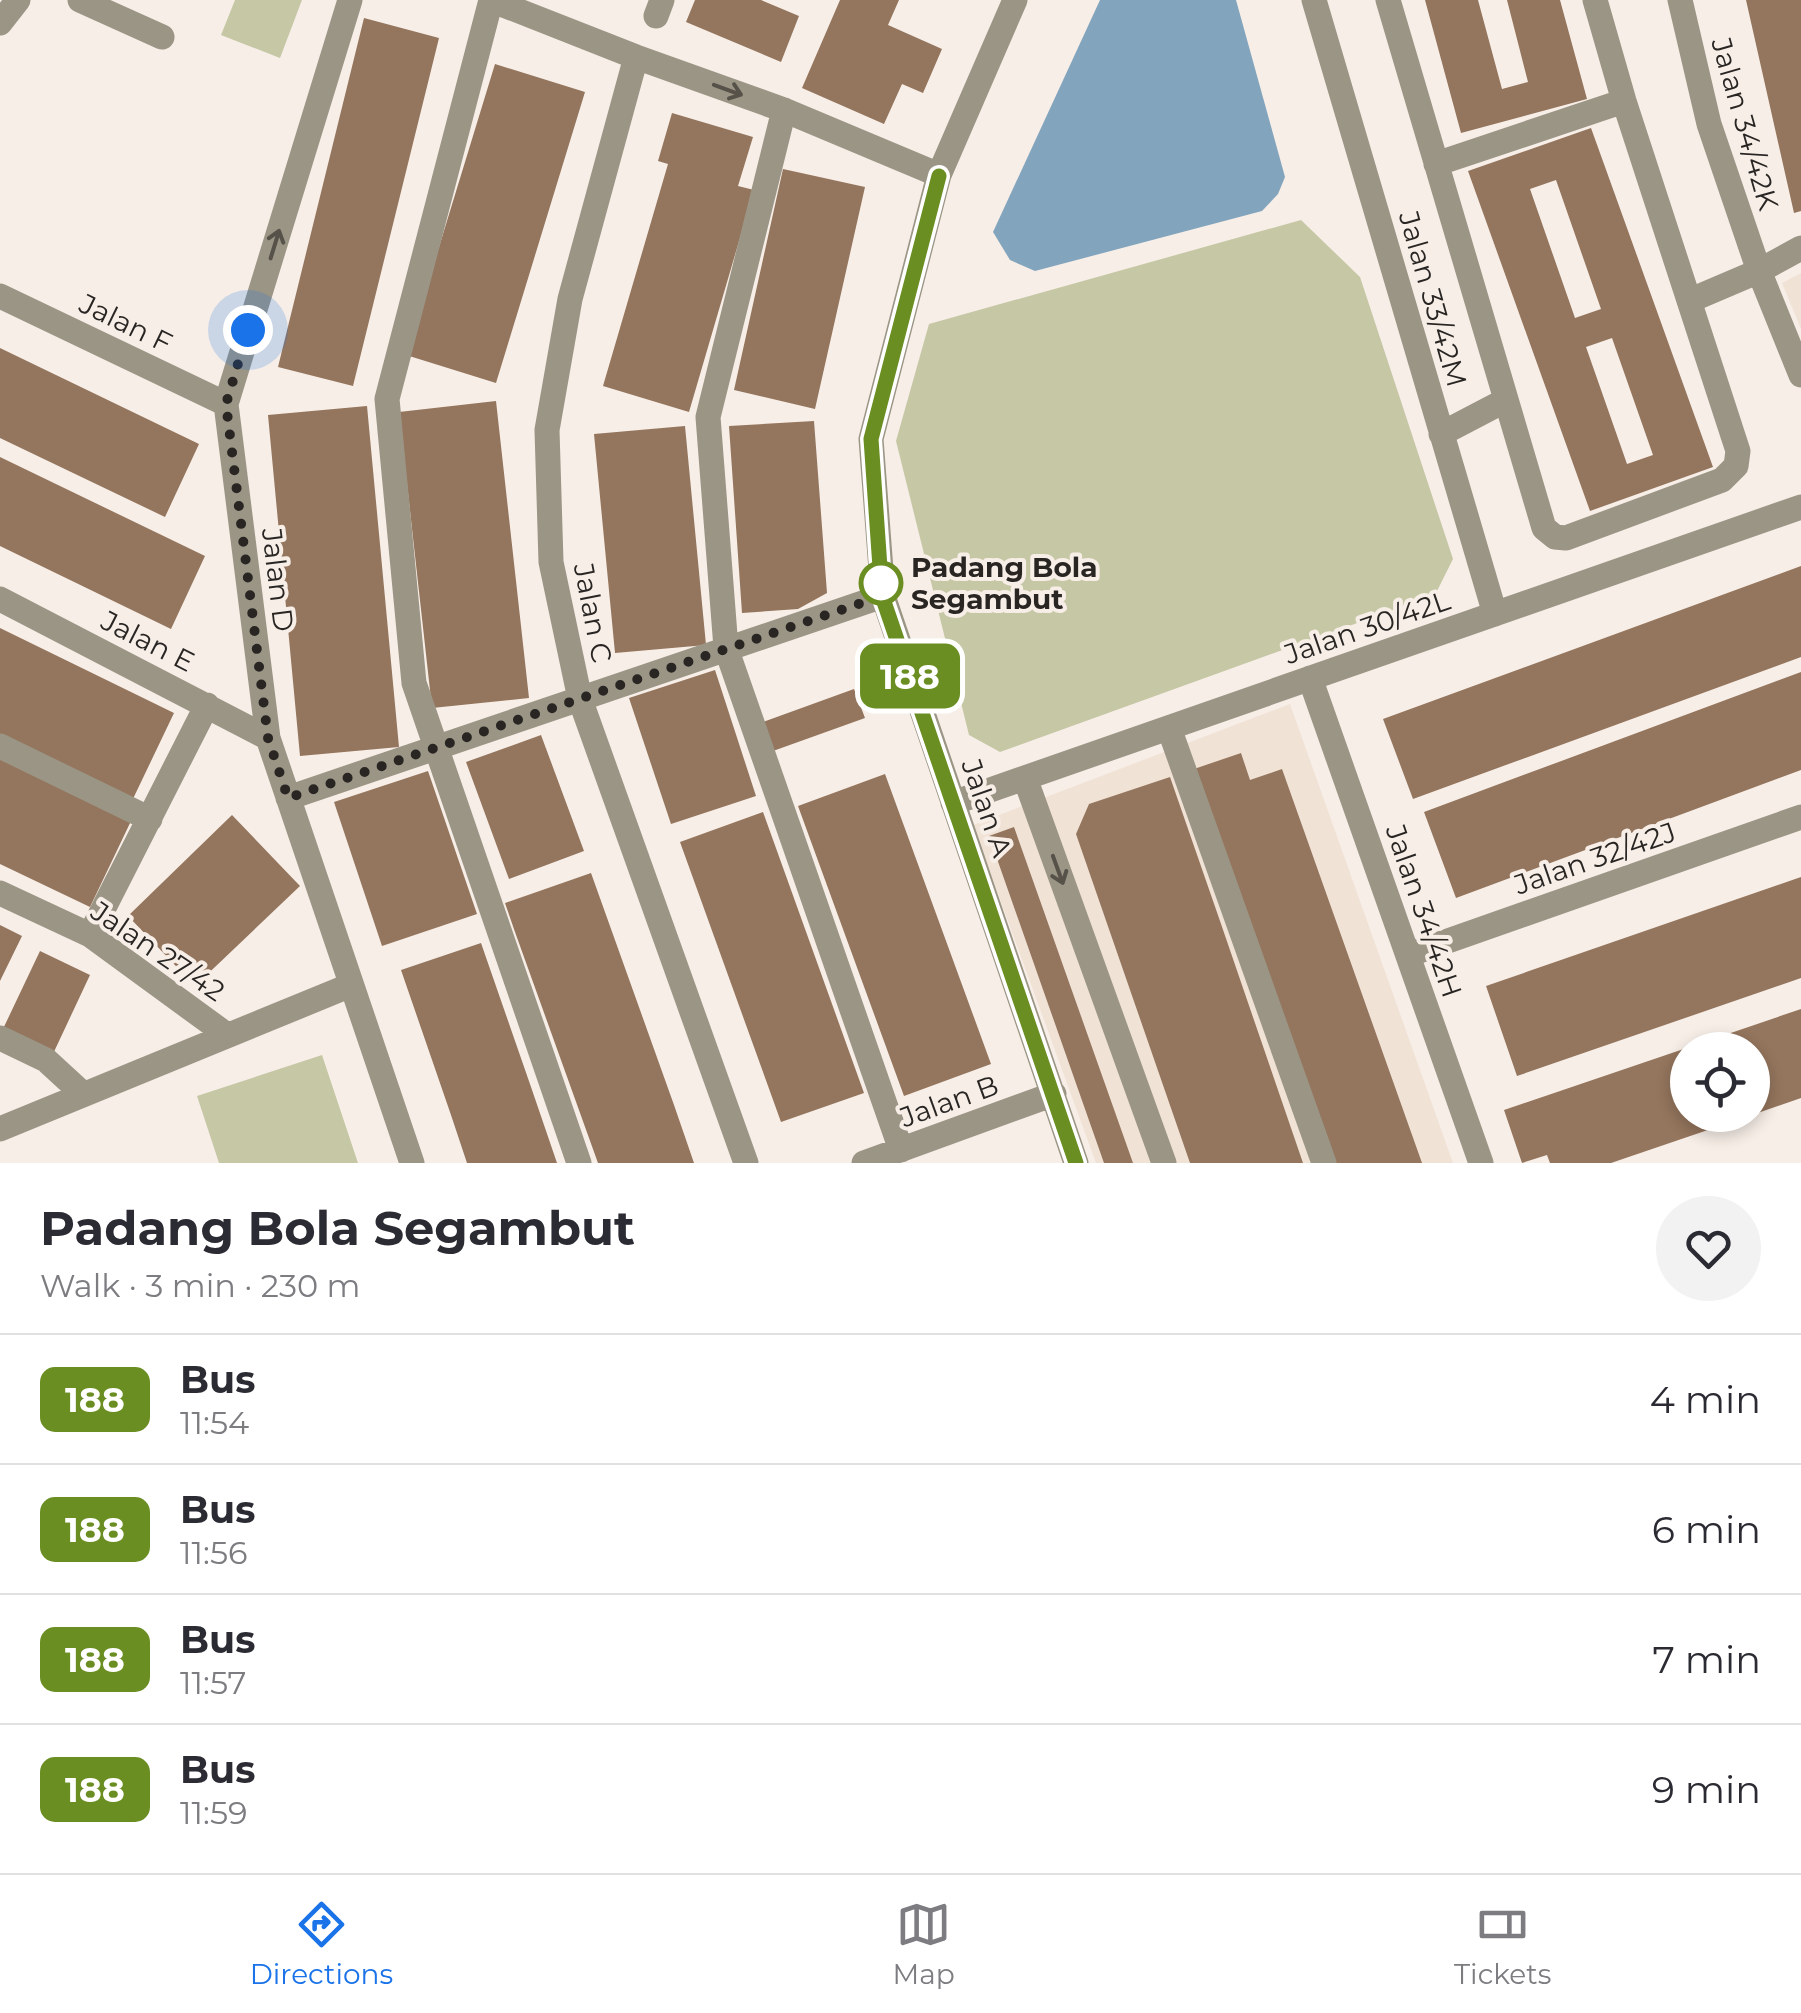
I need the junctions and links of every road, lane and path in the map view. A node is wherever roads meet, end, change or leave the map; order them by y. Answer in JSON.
{"nodes":[{"id":1,"x":18,"y":0,"type":"edge"},
{"id":2,"x":80,"y":0,"type":"edge"},
{"id":3,"x":350,"y":0,"type":"edge"},
{"id":4,"x":491,"y":0,"type":"edge"},
{"id":5,"x":1015,"y":0,"type":"edge"},
{"id":6,"x":1314,"y":0,"type":"edge"},
{"id":7,"x":1388,"y":0,"type":"edge"},
{"id":8,"x":1595,"y":0,"type":"edge"},
{"id":9,"x":1680,"y":0,"type":"edge"},
{"id":10,"x":0,"y":23,"type":"edge"},
{"id":11,"x":162,"y":36,"type":"dead end"},
{"id":12,"x":636,"y":57,"type":"junction"},
{"id":13,"x":1624,"y":100,"type":"junction"},
{"id":14,"x":784,"y":110,"type":"junction"},
{"id":15,"x":1436,"y":164,"type":"junction"},
{"id":16,"x":939,"y":176,"type":"junction"},
{"id":17,"x":1801,"y":248,"type":"edge"},
{"id":18,"x":1759,"y":270,"type":"junction"},
{"id":19,"x":0,"y":296,"type":"edge"},
{"id":20,"x":1690,"y":300,"type":"junction"},
{"id":21,"x":1801,"y":375,"type":"edge"},
{"id":22,"x":1506,"y":400,"type":"junction"},
{"id":23,"x":226,"y":404,"type":"junction"},
{"id":24,"x":1442,"y":434,"type":"junction"},
{"id":25,"x":1801,"y":507,"type":"edge"},
{"id":26,"x":882,"y":596,"type":"junction"},
{"id":27,"x":0,"y":598,"type":"edge"},
{"id":28,"x":1495,"y":614,"type":"junction"},
{"id":29,"x":726,"y":648,"type":"junction"},
{"id":30,"x":1310,"y":678,"type":"junction"},
{"id":31,"x":580,"y":699,"type":"junction"},
{"id":32,"x":208,"y":706,"type":"junction"},
{"id":33,"x":1169,"y":728,"type":"junction"},
{"id":34,"x":268,"y":738,"type":"junction"},
{"id":35,"x":0,"y":746,"type":"edge"},
{"id":36,"x":436,"y":747,"type":"junction"},
{"id":37,"x":1025,"y":778,"type":"junction"},
{"id":38,"x":288,"y":798,"type":"junction"},
{"id":39,"x":953,"y":803,"type":"junction"},
{"id":40,"x":1801,"y":817,"type":"edge"},
{"id":41,"x":150,"y":819,"type":"junction"},
{"id":42,"x":0,"y":893,"type":"edge"},
{"id":43,"x":90,"y":935,"type":"junction"},
{"id":44,"x":1408,"y":955,"type":"junction"},
{"id":45,"x":352,"y":985,"type":"junction"},
{"id":46,"x":227,"y":1035,"type":"junction"},
{"id":47,"x":0,"y":1038,"type":"edge"},
{"id":48,"x":83,"y":1094,"type":"junction"},
{"id":49,"x":1054,"y":1094,"type":"junction"},
{"id":50,"x":0,"y":1129,"type":"edge"},
{"id":51,"x":902,"y":1150,"type":"junction"},
{"id":52,"x":412,"y":1163,"type":"edge"},
{"id":53,"x":579,"y":1163,"type":"edge"},
{"id":54,"x":746,"y":1163,"type":"edge"},
{"id":55,"x":864,"y":1163,"type":"edge"},
{"id":56,"x":1076,"y":1163,"type":"edge"},
{"id":57,"x":1164,"y":1163,"type":"edge"},
{"id":58,"x":1324,"y":1163,"type":"edge"},
{"id":59,"x":1481,"y":1163,"type":"edge"}],
"edges":[{"from":1,"to":10,"type":"street"},
{"from":2,"to":11,"type":"street"},
{"from":23,"to":3,"type":"street","name":"Jalan D","one_way":true},
{"from":4,"to":12,"type":"street"},
{"from":4,"to":36,"type":"street"},
{"from":5,"to":16,"type":"street","name":"Jalan A"},
{"from":6,"to":24,"type":"street","name":"Jalan 33/42M"},
{"from":7,"to":15,"type":"street"},
{"from":8,"to":13,"type":"street"},
{"from":9,"to":18,"type":"street","name":"Jalan 34/42K"},
{"from":12,"to":14,"type":"street","one_way":true},
{"from":12,"to":31,"type":"street","name":"Jalan C"},
{"from":13,"to":15,"type":"street"},
{"from":13,"to":20,"type":"street"},
{"from":14,"to":16,"type":"street"},
{"from":14,"to":29,"type":"street"},
{"from":15,"to":22,"type":"street"},
{"from":16,"to":26,"type":"street","name":"Jalan A"},
{"from":17,"to":18,"type":"street"},
{"from":18,"to":20,"type":"street"},
{"from":18,"to":21,"type":"street","name":"Jalan 34/42K"},
{"from":19,"to":23,"type":"street","name":"Jalan F"},
{"from":20,"to":22,"type":"street"},
{"from":22,"to":24,"type":"street"},
{"from":23,"to":34,"type":"street","name":"Jalan D"},
{"from":24,"to":28,"type":"street","name":"Jalan 33/42M"},
{"from":25,"to":28,"type":"street","name":"Jalan 30/42L"},
{"from":26,"to":29,"type":"street"},
{"from":26,"to":39,"type":"street","name":"Jalan A"},
{"from":27,"to":32,"type":"street","name":"Jalan E"},
{"from":28,"to":30,"type":"street","name":"Jalan 30/42L"},
{"from":29,"to":31,"type":"street"},
{"from":29,"to":51,"type":"street"},
{"from":30,"to":33,"type":"street","name":"Jalan 30/42L"},
{"from":30,"to":44,"type":"street","name":"Jalan 34/42H"},
{"from":31,"to":36,"type":"street"},
{"from":31,"to":54,"type":"street","name":"Jalan C"},
{"from":32,"to":34,"type":"street","name":"Jalan E"},
{"from":32,"to":41,"type":"street"},
{"from":33,"to":37,"type":"street","name":"Jalan 30/42L"},
{"from":33,"to":58,"type":"street"},
{"from":34,"to":38,"type":"street","name":"Jalan D"},
{"from":35,"to":41,"type":"street"},
{"from":36,"to":38,"type":"street"},
{"from":36,"to":53,"type":"street"},
{"from":37,"to":39,"type":"street","name":"Jalan 30/42L"},
{"from":37,"to":57,"type":"street","name":"Jalan A","one_way":true},
{"from":38,"to":45,"type":"street","name":"Jalan D"},
{"from":39,"to":49,"type":"street","name":"Jalan A"},
{"from":40,"to":44,"type":"street","name":"Jalan 32/42J"},
{"from":41,"to":43,"type":"street"},
{"from":42,"to":43,"type":"street","name":"Jalan 27/42"},
{"from":43,"to":46,"type":"street","name":"Jalan 27/42"},
{"from":44,"to":59,"type":"street","name":"Jalan 34/42H"},
{"from":45,"to":46,"type":"street"},
{"from":45,"to":52,"type":"street","name":"Jalan D"},
{"from":46,"to":48,"type":"street"},
{"from":47,"to":48,"type":"street"},
{"from":48,"to":50,"type":"street"},
{"from":49,"to":51,"type":"street","name":"Jalan B"},
{"from":49,"to":56,"type":"street","name":"Jalan A"},
{"from":51,"to":55,"type":"street","name":"Jalan B"}]}
